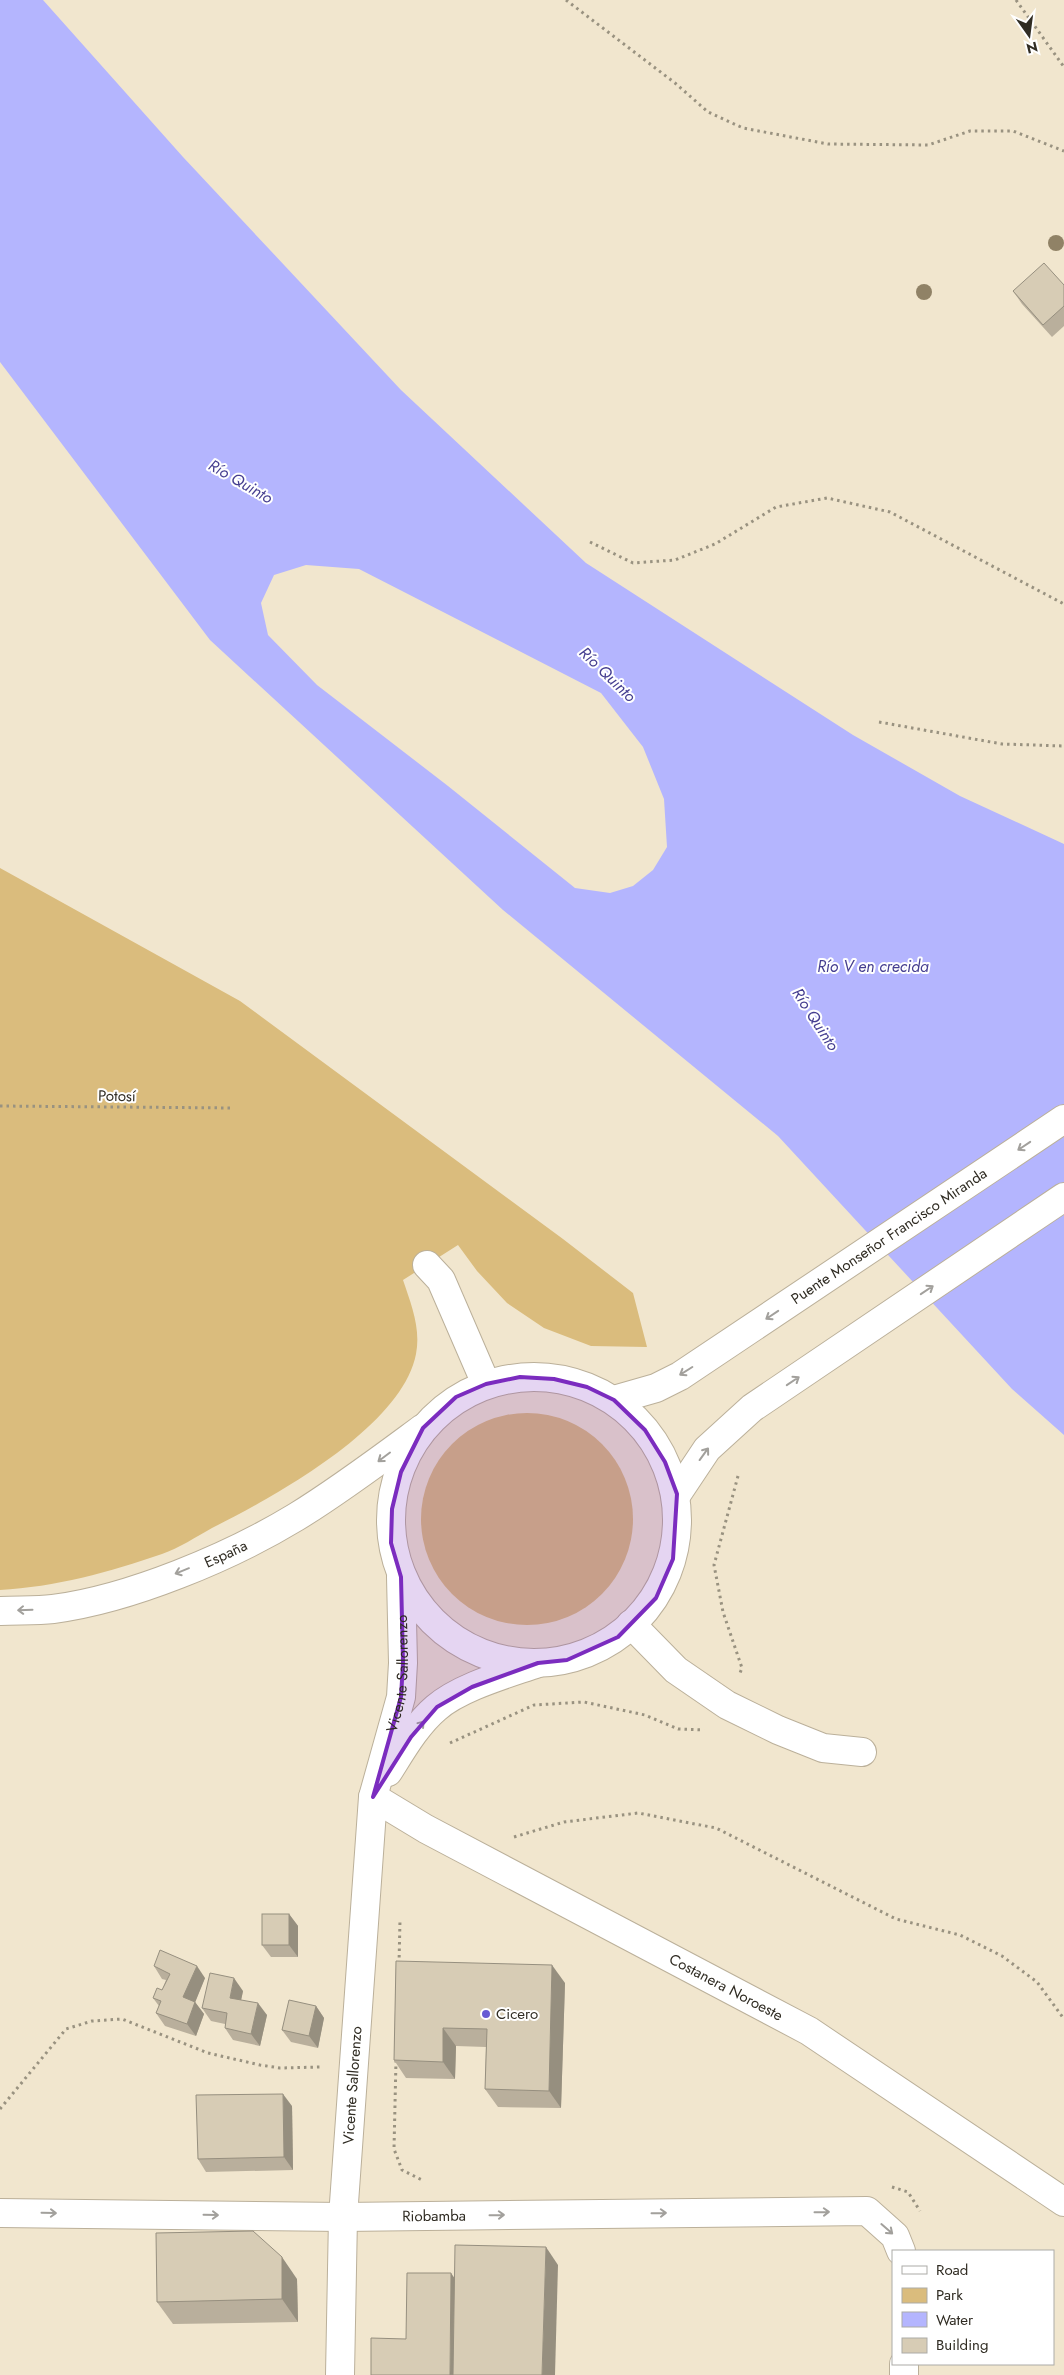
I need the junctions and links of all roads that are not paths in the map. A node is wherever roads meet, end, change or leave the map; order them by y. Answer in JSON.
{"nodes":[{"id":1,"x":1064,"y":1119,"type":"edge"},
{"id":2,"x":1064,"y":1197,"type":"edge"},
{"id":3,"x":427,"y":1265,"type":"dead end"},
{"id":4,"x":486,"y":1384,"type":"junction"},
{"id":5,"x":614,"y":1400,"type":"junction"},
{"id":6,"x":423,"y":1428,"type":"junction"},
{"id":7,"x":677,"y":1494,"type":"junction"},
{"id":8,"x":401,"y":1578,"type":"junction"},
{"id":9,"x":0,"y":1611,"type":"edge"},
{"id":10,"x":631,"y":1624,"type":"junction"},
{"id":11,"x":538,"y":1662,"type":"junction"},
{"id":12,"x":862,"y":1752,"type":"dead end"},
{"id":13,"x":373,"y":1797,"type":"junction"},
{"id":14,"x":1064,"y":2202,"type":"edge"},
{"id":15,"x":0,"y":2212,"type":"edge"},
{"id":16,"x":343,"y":2217,"type":"junction"},
{"id":17,"x":901,"y":2250,"type":"edge"},
{"id":18,"x":340,"y":2375,"type":"edge"}],
"edges":[{"from":1,"to":5,"type":"street","name":"Puente Monseñor Francisco Miranda","one_way":true},
{"from":7,"to":2,"type":"street","one_way":true},
{"from":3,"to":4,"type":"street"},
{"from":4,"to":5,"type":"street","name":"España"},
{"from":4,"to":6,"type":"street","name":"España"},
{"from":5,"to":7,"type":"street","name":"España"},
{"from":6,"to":8,"type":"street"},
{"from":6,"to":9,"type":"street","name":"España","one_way":true},
{"from":7,"to":10,"type":"street","name":"España"},
{"from":8,"to":11,"type":"street"},
{"from":8,"to":13,"type":"street","name":"Vicente Sallorenzo"},
{"from":10,"to":11,"type":"street","name":"España"},
{"from":10,"to":12,"type":"street"},
{"from":13,"to":11,"type":"street","name":"Vicente Sallorenzo","one_way":true},
{"from":13,"to":14,"type":"street","name":"Costanera Noroeste"},
{"from":13,"to":16,"type":"street","name":"Vicente Sallorenzo"},
{"from":15,"to":16,"type":"street","name":"Riobamba","one_way":true},
{"from":16,"to":17,"type":"street","name":"Riobamba","one_way":true},
{"from":16,"to":18,"type":"street","name":"Vicente Sallorenzo"}]}
